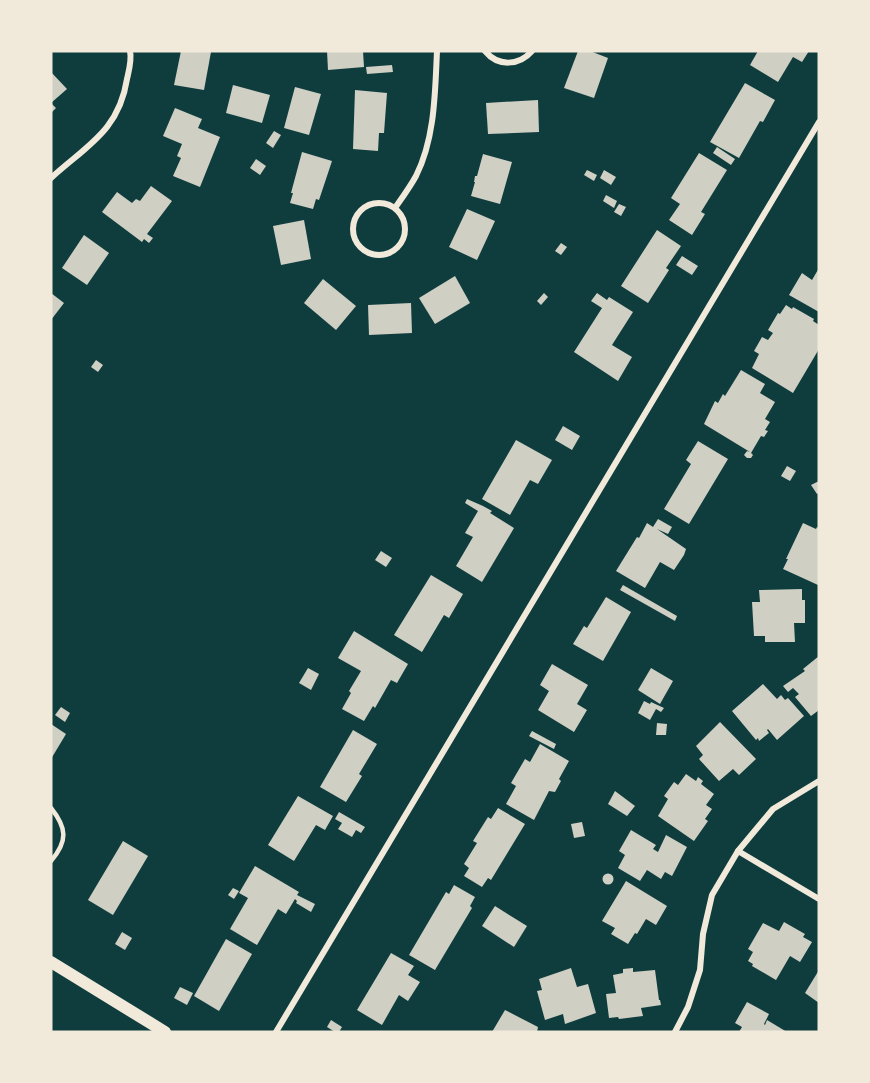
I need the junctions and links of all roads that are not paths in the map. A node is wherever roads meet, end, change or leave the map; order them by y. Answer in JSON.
{"nodes":[{"id":1,"x":130,"y":51,"type":"edge"},
{"id":2,"x":437,"y":51,"type":"edge"},
{"id":3,"x":485,"y":51,"type":"edge"},
{"id":4,"x":532,"y":51,"type":"edge"},
{"id":5,"x":819,"y":122,"type":"edge"},
{"id":6,"x":51,"y":178,"type":"edge"},
{"id":7,"x":395,"y":208,"type":"junction"},
{"id":8,"x":819,"y":781,"type":"edge"},
{"id":9,"x":51,"y":808,"type":"edge"},
{"id":10,"x":738,"y":851,"type":"junction"},
{"id":11,"x":51,"y":861,"type":"edge"},
{"id":12,"x":819,"y":899,"type":"edge"},
{"id":13,"x":51,"y":962,"type":"edge"},
{"id":14,"x":165,"y":1032,"type":"edge"},
{"id":15,"x":276,"y":1032,"type":"edge"},
{"id":16,"x":675,"y":1032,"type":"edge"}],
"edges":[{"from":1,"to":6,"type":"street"},
{"from":2,"to":7,"type":"street"},
{"from":3,"to":4,"type":"street"},
{"from":5,"to":15,"type":"street"},
{"from":7,"to":7,"type":"street"},
{"from":8,"to":10,"type":"street"},
{"from":9,"to":11,"type":"lane"},
{"from":10,"to":12,"type":"street"},
{"from":10,"to":16,"type":"street"},
{"from":13,"to":14,"type":"main road"}]}
